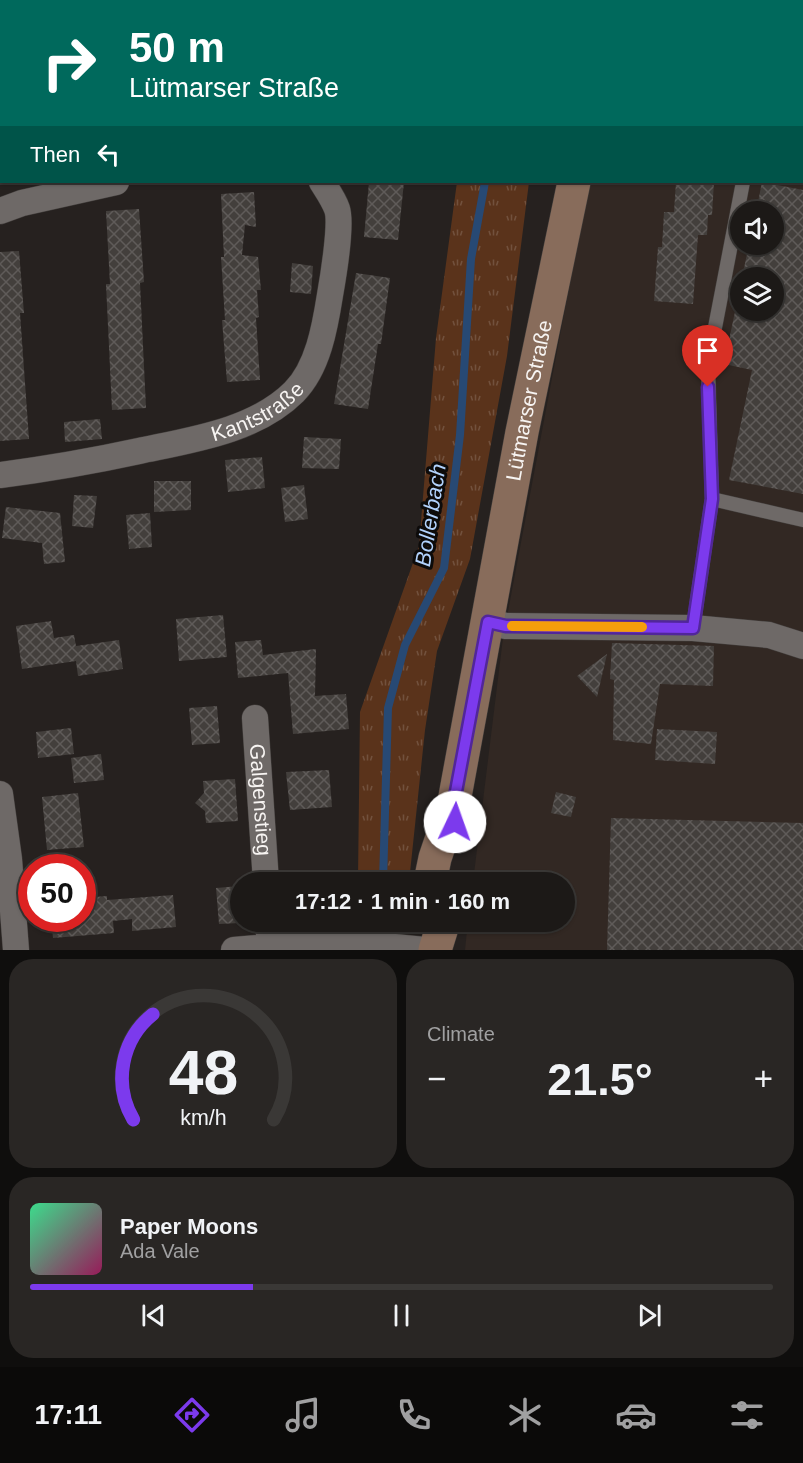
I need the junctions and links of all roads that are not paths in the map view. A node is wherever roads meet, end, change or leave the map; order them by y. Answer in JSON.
{"nodes":[{"id":1,"x":112,"y":183,"type":"edge"},
{"id":2,"x":323,"y":183,"type":"edge"},
{"id":3,"x":574,"y":183,"type":"edge"},
{"id":4,"x":743,"y":183,"type":"edge"},
{"id":5,"x":0,"y":211,"type":"edge"},
{"id":6,"x":0,"y":475,"type":"edge"},
{"id":7,"x":712,"y":499,"type":"junction"},
{"id":8,"x":803,"y":520,"type":"edge"},
{"id":9,"x":488,"y":622,"type":"junction"},
{"id":10,"x":693,"y":628,"type":"junction"},
{"id":11,"x":803,"y":646,"type":"edge"},
{"id":12,"x":255,"y":718,"type":"dead end"},
{"id":13,"x":0,"y":794,"type":"edge"},
{"id":14,"x":454,"y":802,"type":"junction"},
{"id":15,"x":265,"y":872,"type":"edge"},
{"id":16,"x":432,"y":872,"type":"edge"},
{"id":17,"x":454,"y":872,"type":"edge"},
{"id":18,"x":269,"y":932,"type":"edge"},
{"id":19,"x":429,"y":932,"type":"edge"},
{"id":20,"x":437,"y":932,"type":"edge"},
{"id":21,"x":270,"y":947,"type":"junction"},
{"id":22,"x":426,"y":949,"type":"edge"},
{"id":23,"x":16,"y":950,"type":"edge"},
{"id":24,"x":234,"y":950,"type":"edge"}],
"edges":[{"from":1,"to":5,"type":"street"},
{"from":2,"to":6,"type":"street","name":"Kantstraße"},
{"from":3,"to":9,"type":"main road","name":"Lütmarser Straße"},
{"from":4,"to":7,"type":"lane"},
{"from":7,"to":8,"type":"lane"},
{"from":7,"to":10,"type":"lane"},
{"from":9,"to":10,"type":"street"},
{"from":9,"to":14,"type":"main road","name":"Lütmarser Straße"},
{"from":10,"to":11,"type":"street"},
{"from":12,"to":15,"type":"street","name":"Galgenstieg"},
{"from":13,"to":23,"type":"street"},
{"from":14,"to":16,"type":"main road","name":"Lütmarser Straße"},
{"from":14,"to":17,"type":"main road","name":"Lütmarser Straße"},
{"from":18,"to":21,"type":"street"},
{"from":19,"to":22,"type":"main road"},
{"from":20,"to":22,"type":"main road"},
{"from":21,"to":22,"type":"street"},
{"from":21,"to":24,"type":"street"}]}
